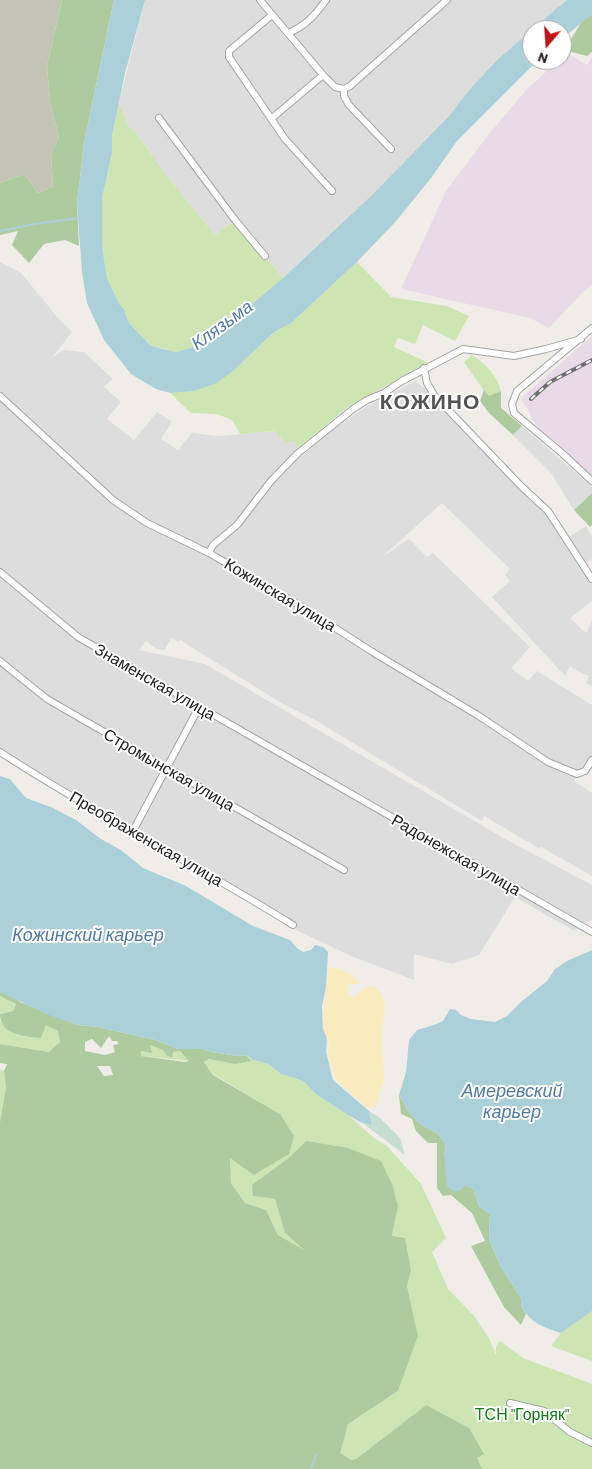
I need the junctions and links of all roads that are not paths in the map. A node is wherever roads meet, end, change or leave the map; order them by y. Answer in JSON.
{"nodes":[{"id":1,"x":260,"y":0,"type":"edge"},
{"id":2,"x":326,"y":0,"type":"edge"},
{"id":3,"x":447,"y":0,"type":"edge"},
{"id":4,"x":272,"y":16,"type":"junction"},
{"id":5,"x":288,"y":33,"type":"junction"},
{"id":6,"x":323,"y":76,"type":"junction"},
{"id":7,"x":344,"y":89,"type":"junction"},
{"id":8,"x":159,"y":118,"type":"dead end"},
{"id":9,"x":271,"y":118,"type":"junction"},
{"id":10,"x":391,"y":148,"type":"dead end"},
{"id":11,"x":332,"y":191,"type":"dead end"},
{"id":12,"x":265,"y":256,"type":"dead end"},
{"id":13,"x":592,"y":328,"type":"edge"},
{"id":14,"x":581,"y":339,"type":"junction"},
{"id":15,"x":424,"y":368,"type":"junction"},
{"id":16,"x":0,"y":396,"type":"edge"},
{"id":17,"x":592,"y":481,"type":"edge"},
{"id":18,"x":209,"y":553,"type":"junction"},
{"id":19,"x":0,"y":572,"type":"edge"},
{"id":20,"x":592,"y":579,"type":"edge"},
{"id":21,"x":0,"y":661,"type":"edge"},
{"id":22,"x":199,"y":707,"type":"junction"},
{"id":23,"x":0,"y":752,"type":"edge"},
{"id":24,"x":592,"y":760,"type":"edge"},
{"id":25,"x":166,"y":768,"type":"junction"},
{"id":26,"x":319,"y":777,"type":"joint"},
{"id":27,"x":133,"y":830,"type":"junction"},
{"id":28,"x":344,"y":870,"type":"dead end"},
{"id":29,"x":293,"y":924,"type":"dead end"},
{"id":30,"x":592,"y":933,"type":"edge"},
{"id":31,"x":510,"y":1403,"type":"dead end"},
{"id":32,"x":592,"y":1443,"type":"edge"}],
"edges":[{"from":1,"to":4,"type":"street"},
{"from":2,"to":5,"type":"street"},
{"from":3,"to":7,"type":"street"},
{"from":4,"to":5,"type":"street"},
{"from":4,"to":9,"type":"street"},
{"from":5,"to":6,"type":"street"},
{"from":6,"to":7,"type":"street"},
{"from":6,"to":9,"type":"street"},
{"from":7,"to":10,"type":"street"},
{"from":8,"to":12,"type":"street"},
{"from":9,"to":11,"type":"street"},
{"from":13,"to":14,"type":"street"},
{"from":14,"to":15,"type":"street"},
{"from":14,"to":17,"type":"street"},
{"from":15,"to":18,"type":"street"},
{"from":15,"to":20,"type":"street"},
{"from":16,"to":18,"type":"street","name":"Кожинская улица"},
{"from":18,"to":24,"type":"street","name":"Кожинская улица"},
{"from":19,"to":22,"type":"street","name":"Знаменская улица"},
{"from":21,"to":25,"type":"street","name":"Стромынская улица"},
{"from":22,"to":25,"type":"street"},
{"from":22,"to":26,"type":"street","name":"Знаменская улица"},
{"from":23,"to":27,"type":"street","name":"Преображенская улица"},
{"from":25,"to":27,"type":"street"},
{"from":25,"to":28,"type":"street","name":"Стромынская улица"},
{"from":26,"to":30,"type":"street","name":"Радонежская улица"},
{"from":27,"to":29,"type":"street","name":"Преображенская улица"},
{"from":31,"to":32,"type":"street"}]}
